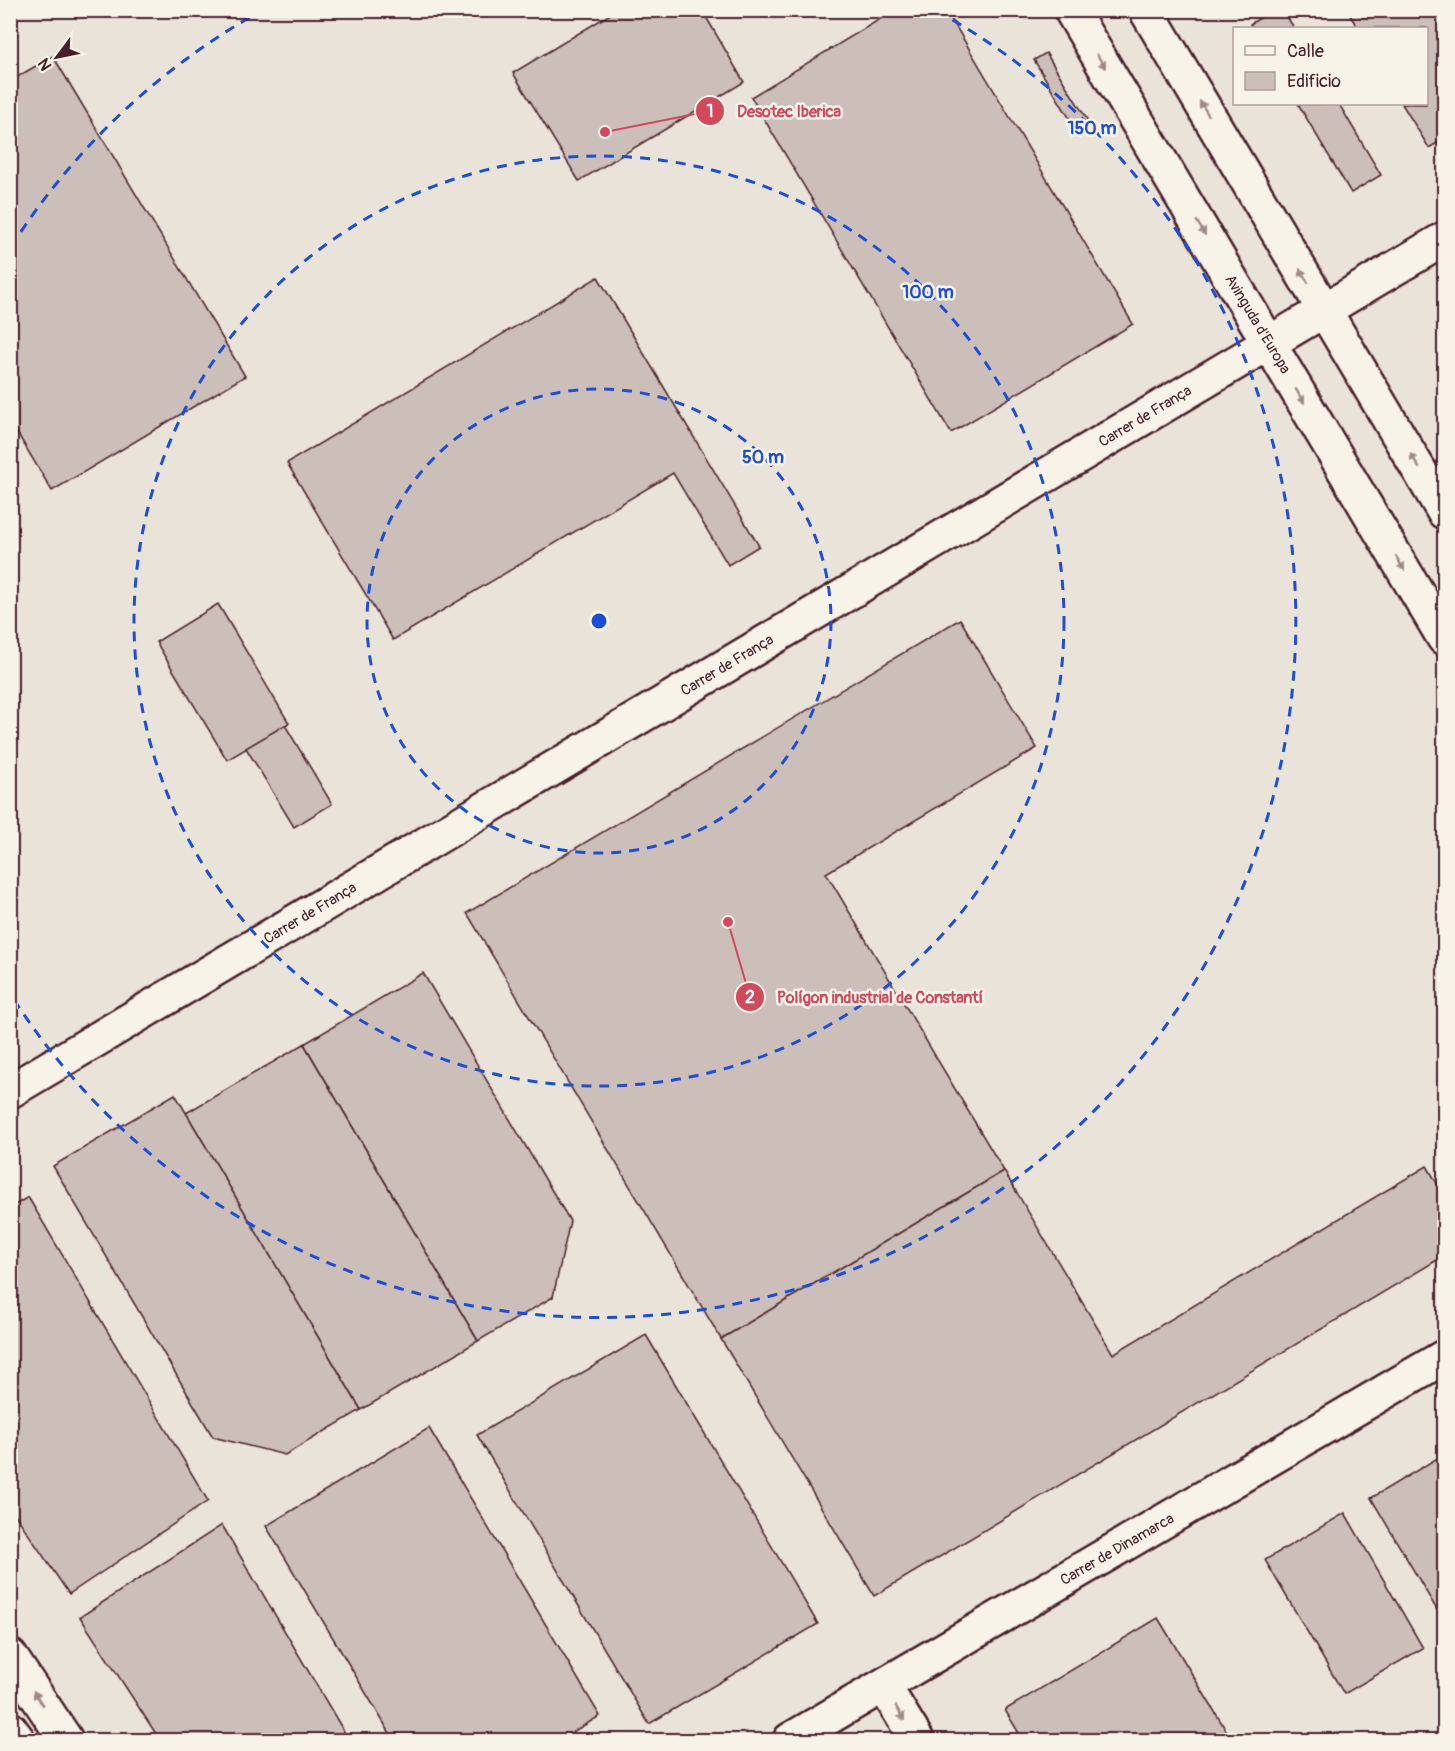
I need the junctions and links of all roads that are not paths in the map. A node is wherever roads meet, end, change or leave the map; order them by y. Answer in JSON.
{"nodes":[{"id":1,"x":1071,"y":10,"type":"edge"},
{"id":2,"x":1146,"y":10,"type":"edge"},
{"id":3,"x":1444,"y":239,"type":"edge"},
{"id":4,"x":1324,"y":309,"type":"junction"},
{"id":5,"x":1269,"y":343,"type":"junction"},
{"id":6,"x":1444,"y":512,"type":"edge"},
{"id":7,"x":1444,"y":638,"type":"edge"},
{"id":8,"x":10,"y":1091,"type":"edge"},
{"id":9,"x":1444,"y":1357,"type":"edge"},
{"id":10,"x":10,"y":1656,"type":"edge"},
{"id":11,"x":884,"y":1686,"type":"junction"},
{"id":12,"x":10,"y":1729,"type":"edge"},
{"id":13,"x":18,"y":1740,"type":"edge"},
{"id":14,"x":66,"y":1740,"type":"edge"},
{"id":15,"x":790,"y":1740,"type":"edge"},
{"id":16,"x":917,"y":1740,"type":"edge"}],
"edges":[{"from":1,"to":5,"type":"street","name":"Avinguda d'Europa","one_way":true},
{"from":4,"to":2,"type":"street","one_way":true},
{"from":3,"to":4,"type":"street","name":"Carrer de França"},
{"from":4,"to":5,"type":"street","name":"Carrer de França"},
{"from":6,"to":4,"type":"street","one_way":true},
{"from":5,"to":7,"type":"street","name":"Avinguda d'Europa","one_way":true},
{"from":5,"to":8,"type":"street","name":"Carrer de França"},
{"from":9,"to":11,"type":"street","name":"Carrer de Dinamarca"},
{"from":14,"to":10,"type":"street","one_way":true},
{"from":11,"to":15,"type":"street","name":"Carrer de Dinamarca"},
{"from":11,"to":16,"type":"street","one_way":true},
{"from":12,"to":13,"type":"street"}]}
